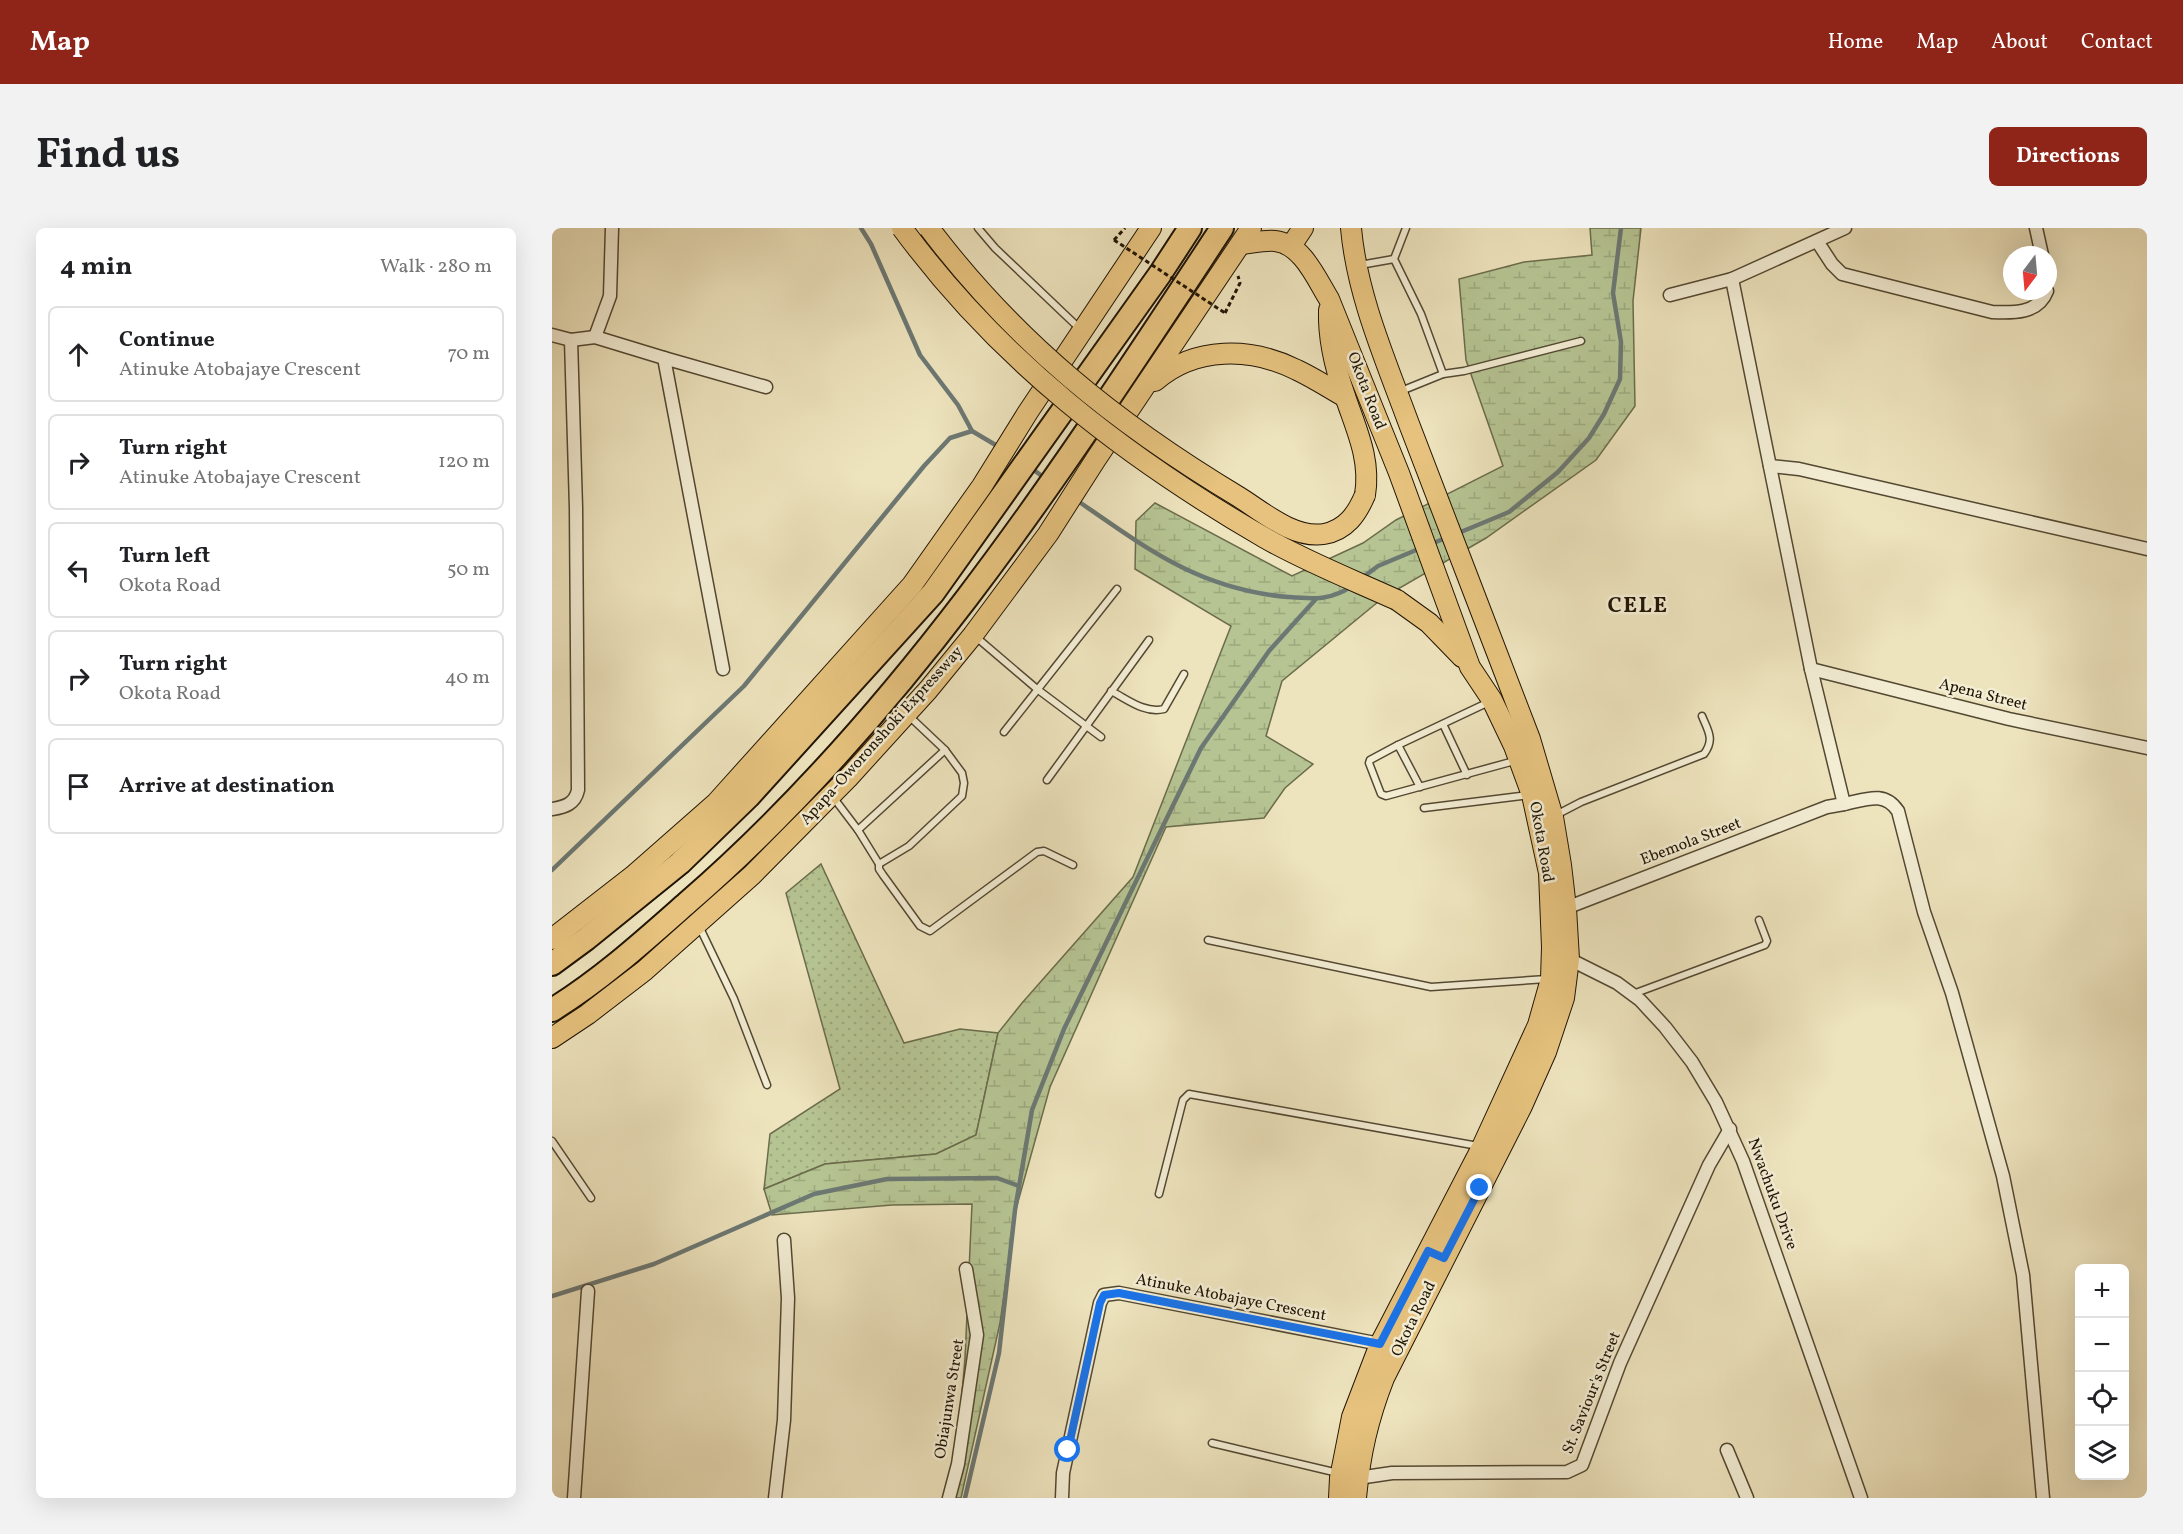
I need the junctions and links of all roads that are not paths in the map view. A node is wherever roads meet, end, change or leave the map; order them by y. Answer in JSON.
{"nodes":[{"id":1,"x":612,"y":228,"type":"edge"},
{"id":2,"x":902,"y":228,"type":"edge"},
{"id":3,"x":929,"y":228,"type":"edge"},
{"id":4,"x":978,"y":228,"type":"edge"},
{"id":5,"x":1151,"y":228,"type":"edge"},
{"id":6,"x":1190,"y":228,"type":"edge"},
{"id":7,"x":1222,"y":228,"type":"edge"},
{"id":8,"x":1303,"y":228,"type":"edge"},
{"id":9,"x":1351,"y":228,"type":"edge"},
{"id":10,"x":1406,"y":228,"type":"edge"},
{"id":11,"x":1845,"y":228,"type":"edge"},
{"id":12,"x":2036,"y":228,"type":"edge"},
{"id":13,"x":1246,"y":236,"type":"edge"},
{"id":14,"x":1817,"y":241,"type":"junction"},
{"id":15,"x":1291,"y":246,"type":"junction"},
{"id":16,"x":2040,"y":246,"type":"edge"},
{"id":17,"x":1394,"y":259,"type":"junction"},
{"id":18,"x":1356,"y":265,"type":"junction"},
{"id":19,"x":1732,"y":279,"type":"junction"},
{"id":20,"x":1670,"y":295,"type":"dead end"},
{"id":21,"x":1329,"y":298,"type":"junction"},
{"id":22,"x":2044,"y":300,"type":"edge"},
{"id":23,"x":1082,"y":330,"type":"junction"},
{"id":24,"x":552,"y":335,"type":"edge"},
{"id":25,"x":595,"y":337,"type":"junction"},
{"id":26,"x":571,"y":340,"type":"junction"},
{"id":27,"x":1581,"y":341,"type":"dead end"},
{"id":28,"x":664,"y":358,"type":"junction"},
{"id":29,"x":1443,"y":374,"type":"junction"},
{"id":30,"x":766,"y":387,"type":"dead end"},
{"id":31,"x":1397,"y":392,"type":"junction"},
{"id":32,"x":1345,"y":397,"type":"junction"},
{"id":33,"x":1127,"y":412,"type":"junction"},
{"id":34,"x":1087,"y":452,"type":"junction"},
{"id":35,"x":1770,"y":466,"type":"junction"},
{"id":36,"x":2147,"y":549,"type":"edge"},
{"id":37,"x":1117,"y":589,"type":"dead end"},
{"id":38,"x":973,"y":635,"type":"junction"},
{"id":39,"x":1149,"y":640,"type":"dead end"},
{"id":40,"x":1470,"y":667,"type":"junction"},
{"id":41,"x":723,"y":669,"type":"dead end"},
{"id":42,"x":1812,"y":669,"type":"junction"},
{"id":43,"x":1184,"y":674,"type":"dead end"},
{"id":44,"x":1037,"y":689,"type":"junction"},
{"id":45,"x":1111,"y":691,"type":"junction"},
{"id":46,"x":1492,"y":700,"type":"junction"},
{"id":47,"x":906,"y":713,"type":"junction"},
{"id":48,"x":1702,"y":716,"type":"dead end"},
{"id":49,"x":1443,"y":724,"type":"junction"},
{"id":50,"x":1086,"y":725,"type":"junction"},
{"id":51,"x":1004,"y":732,"type":"dead end"},
{"id":52,"x":1101,"y":736,"type":"dead end"},
{"id":53,"x":1398,"y":745,"type":"junction"},
{"id":54,"x":1521,"y":748,"type":"junction"},
{"id":55,"x":2147,"y":748,"type":"edge"},
{"id":56,"x":945,"y":750,"type":"junction"},
{"id":57,"x":1467,"y":775,"type":"junction"},
{"id":58,"x":1047,"y":780,"type":"dead end"},
{"id":59,"x":1420,"y":787,"type":"junction"},
{"id":60,"x":831,"y":794,"type":"junction"},
{"id":61,"x":1532,"y":795,"type":"junction"},
{"id":62,"x":1844,"y":804,"type":"junction"},
{"id":63,"x":1424,"y":808,"type":"dead end"},
{"id":64,"x":552,"y":809,"type":"edge"},
{"id":65,"x":1553,"y":816,"type":"junction"},
{"id":66,"x":858,"y":830,"type":"junction"},
{"id":67,"x":879,"y":864,"type":"junction"},
{"id":68,"x":1073,"y":865,"type":"dead end"},
{"id":69,"x":1566,"y":908,"type":"junction"},
{"id":70,"x":1759,"y":920,"type":"dead end"},
{"id":71,"x":698,"y":923,"type":"junction"},
{"id":72,"x":552,"y":939,"type":"edge"},
{"id":73,"x":1208,"y":940,"type":"dead end"},
{"id":74,"x":1569,"y":959,"type":"junction"},
{"id":75,"x":552,"y":964,"type":"edge"},
{"id":76,"x":1551,"y":979,"type":"junction"},
{"id":77,"x":1632,"y":994,"type":"junction"},
{"id":78,"x":552,"y":1010,"type":"edge"},
{"id":79,"x":552,"y":1038,"type":"edge"},
{"id":80,"x":767,"y":1085,"type":"dead end"},
{"id":81,"x":1730,"y":1129,"type":"junction"},
{"id":82,"x":552,"y":1142,"type":"edge"},
{"id":83,"x":1482,"y":1147,"type":"junction"},
{"id":84,"x":1160,"y":1194,"type":"dead end"},
{"id":85,"x":591,"y":1198,"type":"dead end"},
{"id":86,"x":784,"y":1240,"type":"dead end"},
{"id":87,"x":1436,"y":1254,"type":"junction"},
{"id":88,"x":966,"y":1269,"type":"dead end"},
{"id":89,"x":588,"y":1291,"type":"dead end"},
{"id":90,"x":1380,"y":1344,"type":"junction"},
{"id":91,"x":1212,"y":1443,"type":"dead end"},
{"id":92,"x":1727,"y":1450,"type":"dead end"},
{"id":93,"x":1349,"y":1476,"type":"junction"},
{"id":94,"x":574,"y":1498,"type":"edge"},
{"id":95,"x":775,"y":1498,"type":"edge"},
{"id":96,"x":949,"y":1498,"type":"edge"},
{"id":97,"x":1062,"y":1498,"type":"edge"},
{"id":98,"x":1339,"y":1498,"type":"edge"},
{"id":99,"x":1356,"y":1498,"type":"edge"},
{"id":100,"x":1747,"y":1498,"type":"edge"},
{"id":101,"x":1861,"y":1498,"type":"edge"},
{"id":102,"x":2043,"y":1498,"type":"edge"}],
"edges":[{"from":1,"to":25,"type":"street"},
{"from":2,"to":40,"type":"main road","bridge":true},
{"from":3,"to":32,"type":"main road","bridge":true},
{"from":4,"to":23,"type":"lane"},
{"from":5,"to":23,"type":"main road"},
{"from":6,"to":75,"type":"highway"},
{"from":7,"to":34,"type":"highway","name":"Apapa-Oworonshoki Expressway"},
{"from":8,"to":15,"type":"main road"},
{"from":9,"to":18,"type":"main road","name":"Okota Road"},
{"from":10,"to":17,"type":"lane"},
{"from":11,"to":14,"type":"street"},
{"from":12,"to":16,"type":"street"},
{"from":13,"to":15,"type":"main road"},
{"from":13,"to":33,"type":"main road","name":"Apapa-Oworonshoki Expressway"},
{"from":14,"to":19,"type":"street"},
{"from":14,"to":22,"type":"street"},
{"from":15,"to":21,"type":"main road","name":"Okota Road"},
{"from":17,"to":18,"type":"lane"},
{"from":17,"to":29,"type":"lane"},
{"from":18,"to":31,"type":"main road","name":"Okota Road"},
{"from":19,"to":20,"type":"street"},
{"from":19,"to":35,"type":"street"},
{"from":21,"to":32,"type":"main road"},
{"from":21,"to":40,"type":"main road","name":"Okota Road"},
{"from":23,"to":72,"type":"main road"},
{"from":24,"to":26,"type":"street"},
{"from":25,"to":26,"type":"street"},
{"from":25,"to":28,"type":"street"},
{"from":26,"to":64,"type":"street"},
{"from":27,"to":29,"type":"lane"},
{"from":28,"to":30,"type":"street"},
{"from":28,"to":41,"type":"street"},
{"from":29,"to":31,"type":"lane"},
{"from":31,"to":54,"type":"main road","name":"Okota Road"},
{"from":32,"to":33,"type":"main road"},
{"from":33,"to":34,"type":"main road","name":"Apapa-Oworonshoki Expressway"},
{"from":34,"to":38,"type":"main road","name":"Apapa-Oworonshoki Expressway"},
{"from":34,"to":78,"type":"highway","name":"Apapa-Oworonshoki Expressway"},
{"from":35,"to":36,"type":"street"},
{"from":35,"to":42,"type":"street"},
{"from":37,"to":44,"type":"lane"},
{"from":38,"to":44,"type":"lane"},
{"from":38,"to":47,"type":"main road","name":"Apapa-Oworonshoki Expressway"},
{"from":39,"to":45,"type":"lane"},
{"from":40,"to":46,"type":"main road","name":"Okota Road"},
{"from":42,"to":55,"type":"street","name":"Apena Street"},
{"from":42,"to":62,"type":"street"},
{"from":43,"to":45,"type":"lane"},
{"from":44,"to":50,"type":"lane"},
{"from":44,"to":51,"type":"lane"},
{"from":45,"to":50,"type":"lane"},
{"from":46,"to":49,"type":"lane"},
{"from":46,"to":54,"type":"main road","name":"Okota Road"},
{"from":47,"to":56,"type":"lane"},
{"from":47,"to":60,"type":"main road","name":"Apapa-Oworonshoki Expressway"},
{"from":48,"to":65,"type":"lane"},
{"from":49,"to":53,"type":"lane"},
{"from":49,"to":57,"type":"lane"},
{"from":50,"to":52,"type":"lane"},
{"from":50,"to":58,"type":"lane"},
{"from":53,"to":59,"type":"lane"},
{"from":53,"to":59,"type":"lane"},
{"from":54,"to":57,"type":"lane"},
{"from":54,"to":61,"type":"main road","name":"Okota Road"},
{"from":54,"to":65,"type":"main road","name":"Okota Road"},
{"from":56,"to":66,"type":"lane"},
{"from":56,"to":67,"type":"lane"},
{"from":57,"to":59,"type":"lane"},
{"from":60,"to":66,"type":"lane"},
{"from":60,"to":71,"type":"main road","name":"Apapa-Oworonshoki Expressway"},
{"from":61,"to":63,"type":"lane"},
{"from":61,"to":76,"type":"main road","name":"Okota Road"},
{"from":62,"to":69,"type":"street","name":"Ebemola Street"},
{"from":62,"to":102,"type":"street","name":"Ebemola Street"},
{"from":65,"to":69,"type":"main road","name":"Okota Road"},
{"from":66,"to":67,"type":"lane"},
{"from":67,"to":68,"type":"lane"},
{"from":69,"to":74,"type":"main road","name":"Okota Road"},
{"from":70,"to":77,"type":"lane"},
{"from":71,"to":79,"type":"main road","name":"Apapa-Oworonshoki Expressway"},
{"from":71,"to":80,"type":"lane"},
{"from":73,"to":76,"type":"lane"},
{"from":74,"to":77,"type":"street","name":"Nwachuku Drive"},
{"from":74,"to":87,"type":"main road","name":"Okota Road"},
{"from":76,"to":83,"type":"main road","name":"Okota Road"},
{"from":77,"to":81,"type":"street","name":"Nwachuku Drive"},
{"from":81,"to":93,"type":"street","name":"St. Saviour's Street"},
{"from":81,"to":101,"type":"street","name":"Nwachuku Drive"},
{"from":82,"to":85,"type":"lane"},
{"from":83,"to":84,"type":"lane"},
{"from":83,"to":87,"type":"main road","name":"Okota Road"},
{"from":86,"to":95,"type":"street"},
{"from":87,"to":90,"type":"main road","name":"Okota Road"},
{"from":87,"to":93,"type":"main road","name":"Okota Road"},
{"from":88,"to":96,"type":"street","name":"Obiajunwa Street"},
{"from":89,"to":94,"type":"street"},
{"from":90,"to":93,"type":"main road","name":"Okota Road"},
{"from":90,"to":97,"type":"street","name":"Atinuke Atobajaye Crescent"},
{"from":91,"to":93,"type":"lane"},
{"from":92,"to":100,"type":"street"},
{"from":93,"to":98,"type":"main road","name":"Okota Road"},
{"from":93,"to":99,"type":"main road","name":"Okota Road"}]}
